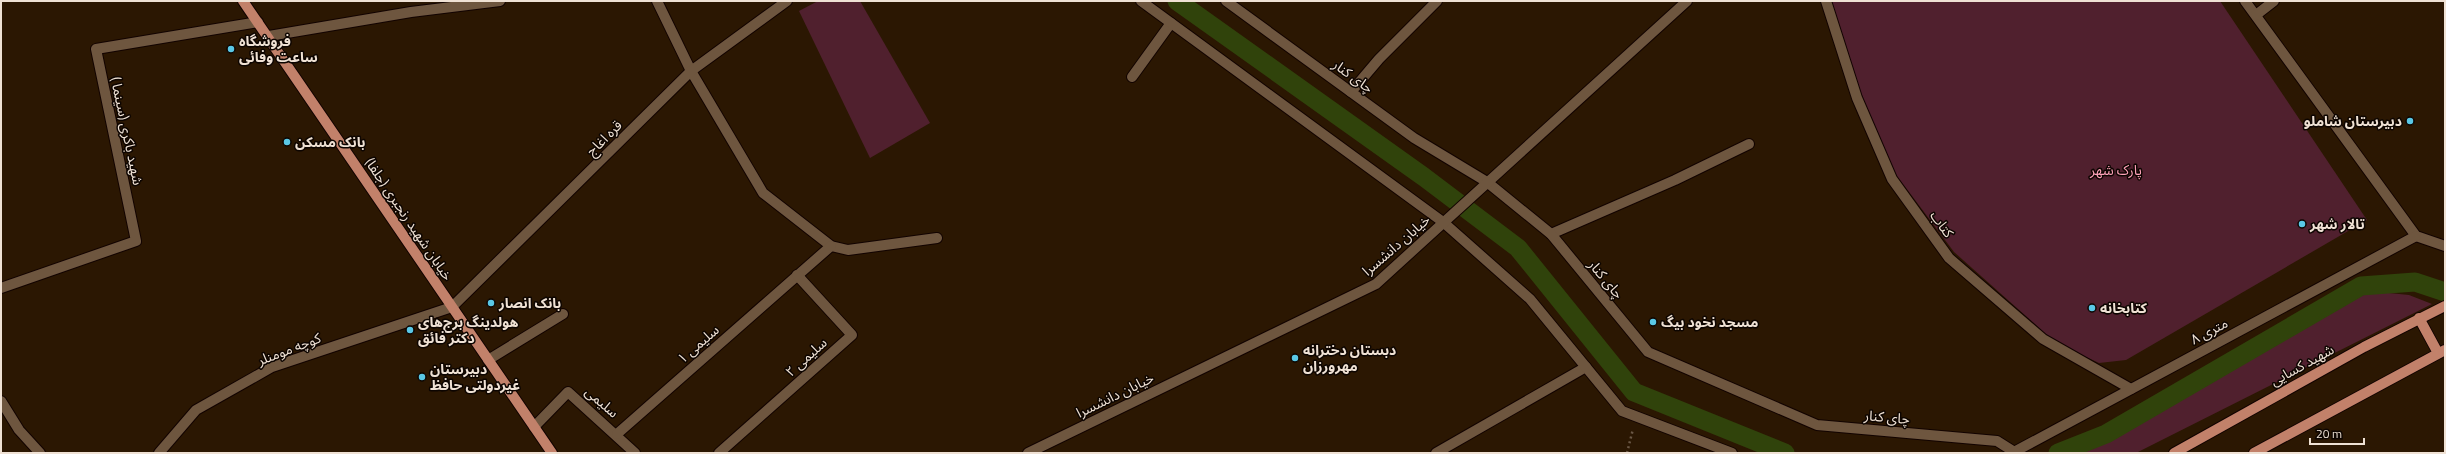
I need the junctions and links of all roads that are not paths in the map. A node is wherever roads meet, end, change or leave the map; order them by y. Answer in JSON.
{"nodes":[{"id":1,"x":243,"y":1,"type":"edge"},
{"id":2,"x":500,"y":1,"type":"edge"},
{"id":3,"x":657,"y":1,"type":"edge"},
{"id":4,"x":787,"y":1,"type":"edge"},
{"id":5,"x":1141,"y":1,"type":"edge"},
{"id":6,"x":1226,"y":1,"type":"edge"},
{"id":7,"x":1437,"y":1,"type":"edge"},
{"id":8,"x":1687,"y":1,"type":"edge"},
{"id":9,"x":1826,"y":1,"type":"edge"},
{"id":10,"x":2245,"y":1,"type":"edge"},
{"id":11,"x":2274,"y":1,"type":"edge"},
{"id":12,"x":2256,"y":15,"type":"junction"},
{"id":13,"x":258,"y":22,"type":"junction"},
{"id":14,"x":1171,"y":23,"type":"junction"},
{"id":15,"x":269,"y":36,"type":"junction"},
{"id":16,"x":691,"y":71,"type":"junction"},
{"id":17,"x":1132,"y":77,"type":"dead end"},
{"id":18,"x":1351,"y":92,"type":"junction"},
{"id":19,"x":1749,"y":144,"type":"dead end"},
{"id":20,"x":1487,"y":182,"type":"junction"},
{"id":21,"x":1443,"y":222,"type":"junction"},
{"id":22,"x":1551,"y":234,"type":"junction"},
{"id":23,"x":2416,"y":236,"type":"junction"},
{"id":24,"x":936,"y":238,"type":"dead end"},
{"id":25,"x":831,"y":246,"type":"junction"},
{"id":26,"x":2445,"y":246,"type":"edge"},
{"id":27,"x":797,"y":276,"type":"junction"},
{"id":28,"x":1,"y":288,"type":"edge"},
{"id":29,"x":2445,"y":306,"type":"edge"},
{"id":30,"x":452,"y":307,"type":"junction"},
{"id":31,"x":563,"y":314,"type":"dead end"},
{"id":32,"x":2419,"y":318,"type":"junction"},
{"id":33,"x":2442,"y":352,"type":"edge"},
{"id":34,"x":488,"y":360,"type":"junction"},
{"id":35,"x":1586,"y":367,"type":"junction"},
{"id":36,"x":2131,"y":389,"type":"junction"},
{"id":37,"x":3,"y":409,"type":"edge"},
{"id":38,"x":534,"y":427,"type":"junction"},
{"id":39,"x":617,"y":434,"type":"junction"},
{"id":40,"x":2015,"y":452,"type":"edge"},
{"id":41,"x":40,"y":453,"type":"edge"},
{"id":42,"x":158,"y":453,"type":"edge"},
{"id":43,"x":552,"y":453,"type":"edge"},
{"id":44,"x":635,"y":453,"type":"edge"},
{"id":45,"x":719,"y":453,"type":"edge"},
{"id":46,"x":1028,"y":453,"type":"edge"},
{"id":47,"x":1436,"y":453,"type":"edge"},
{"id":48,"x":1732,"y":453,"type":"edge"},
{"id":49,"x":2174,"y":453,"type":"edge"},
{"id":50,"x":2254,"y":453,"type":"edge"}],
"edges":[{"from":1,"to":13,"type":"main road","name":"خیابان شهید رنجبری (جلفا)"},
{"from":2,"to":15,"type":"street"},
{"from":3,"to":16,"type":"street"},
{"from":4,"to":16,"type":"street","name":"قره اغاج"},
{"from":5,"to":14,"type":"street"},
{"from":6,"to":18,"type":"street","name":"چای کنار"},
{"from":7,"to":18,"type":"street"},
{"from":8,"to":20,"type":"street","name":"خیابان دانشسرا"},
{"from":9,"to":36,"type":"street","name":"کتاب"},
{"from":10,"to":12,"type":"street"},
{"from":11,"to":12,"type":"street"},
{"from":12,"to":23,"type":"street"},
{"from":13,"to":15,"type":"main road","name":"خیابان شهید رنجبری (جلفا)"},
{"from":13,"to":28,"type":"street","name":"شهید باکری (سینما )"},
{"from":14,"to":17,"type":"street"},
{"from":14,"to":21,"type":"street"},
{"from":15,"to":30,"type":"main road","name":"خیابان شهید رنجبری (جلفا)"},
{"from":16,"to":25,"type":"street"},
{"from":16,"to":30,"type":"street","name":"قره اغاج"},
{"from":18,"to":20,"type":"street","name":"چای کنار"},
{"from":19,"to":22,"type":"street"},
{"from":20,"to":21,"type":"street","name":"خیابان دانشسرا"},
{"from":20,"to":22,"type":"street","name":"چای کنار"},
{"from":21,"to":35,"type":"street"},
{"from":21,"to":46,"type":"street","name":"خیابان دانشسرا"},
{"from":22,"to":40,"type":"street","name":"چای کنار"},
{"from":23,"to":26,"type":"street"},
{"from":23,"to":36,"type":"street","name":"۸ متری"},
{"from":24,"to":25,"type":"street"},
{"from":25,"to":27,"type":"street","name":"سلیمی ۱"},
{"from":27,"to":39,"type":"street","name":"سلیمی ۱"},
{"from":27,"to":45,"type":"street","name":"سلیمی ۲"},
{"from":29,"to":32,"type":"main road","name":"شهید کسایی"},
{"from":30,"to":34,"type":"main road","name":"خیابان شهید رنجبری (جلفا)"},
{"from":30,"to":42,"type":"street","name":"کوچه مومنلر"},
{"from":31,"to":34,"type":"street"},
{"from":32,"to":33,"type":"main road"},
{"from":32,"to":49,"type":"main road","name":"شهید کسایی"},
{"from":33,"to":50,"type":"main road"},
{"from":34,"to":38,"type":"main road","name":"خیابان شهید رنجبری (جلفا)"},
{"from":35,"to":47,"type":"street"},
{"from":35,"to":48,"type":"street"},
{"from":36,"to":40,"type":"street","name":"۸ متری"},
{"from":37,"to":41,"type":"street"},
{"from":38,"to":39,"type":"street","name":"سلیمی"},
{"from":38,"to":43,"type":"main road","name":"خیابان شهید رنجبری (جلفا)"},
{"from":39,"to":44,"type":"street"}]}
